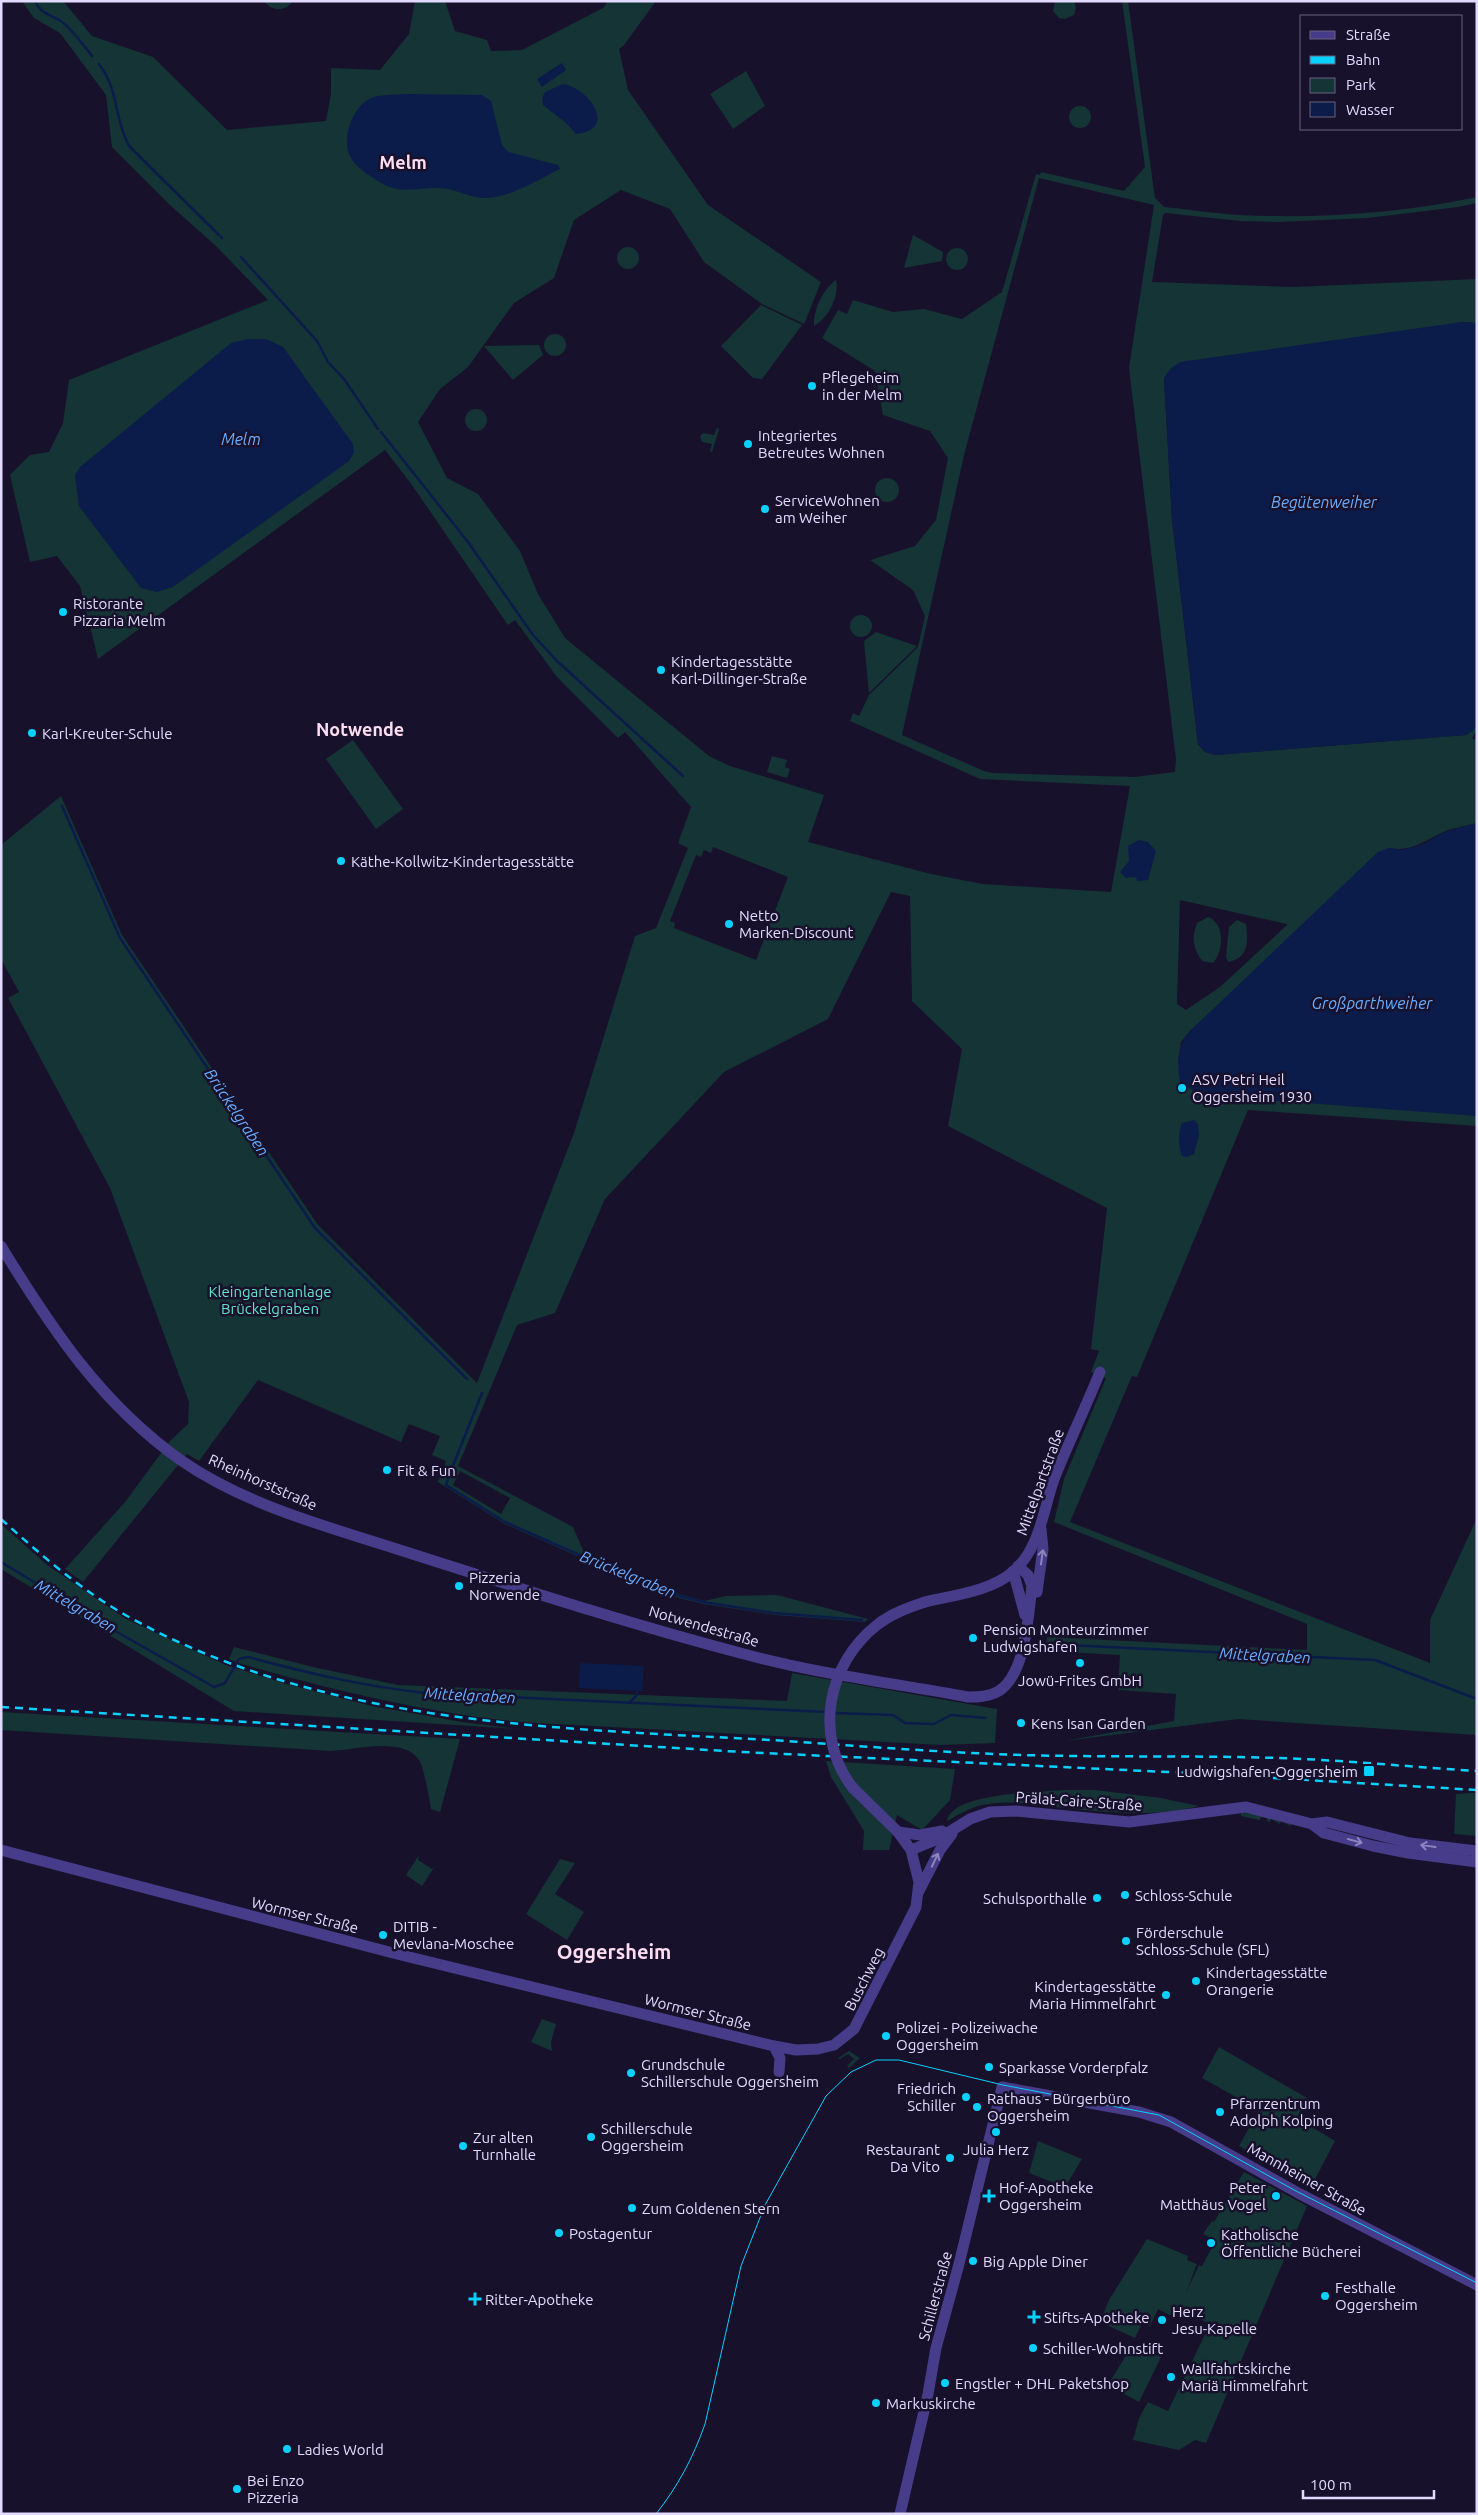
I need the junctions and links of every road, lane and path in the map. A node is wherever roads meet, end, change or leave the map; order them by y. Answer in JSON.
{"nodes":[{"id":1,"x":1,"y":1246,"type":"edge"},
{"id":2,"x":1100,"y":1372,"type":"dead end"},
{"id":3,"x":1040,"y":1528,"type":"junction"},
{"id":4,"x":403,"y":1551,"type":"joint"},
{"id":5,"x":1016,"y":1568,"type":"junction"},
{"id":6,"x":994,"y":1584,"type":"junction"},
{"id":7,"x":1022,"y":1600,"type":"junction"},
{"id":8,"x":1028,"y":1619,"type":"junction"},
{"id":9,"x":952,"y":1828,"type":"junction"},
{"id":10,"x":1338,"y":1831,"type":"junction"},
{"id":11,"x":898,"y":1832,"type":"junction"},
{"id":12,"x":1,"y":1850,"type":"edge"},
{"id":13,"x":911,"y":1850,"type":"junction"},
{"id":14,"x":1477,"y":1851,"type":"edge"},
{"id":15,"x":1477,"y":1862,"type":"edge"},
{"id":16,"x":918,"y":1893,"type":"junction"},
{"id":17,"x":774,"y":2046,"type":"junction"},
{"id":18,"x":807,"y":2050,"type":"joint"},
{"id":19,"x":779,"y":2072,"type":"dead end"},
{"id":20,"x":1002,"y":2087,"type":"joint"},
{"id":21,"x":1477,"y":2285,"type":"edge"},
{"id":22,"x":900,"y":2514,"type":"edge"}],
"edges":[{"from":1,"to":4,"type":"street","name":"Rheinhorststraße"},
{"from":2,"to":3,"type":"street","name":"Mittelpartstraße"},
{"from":3,"to":5,"type":"street","name":"Mittelpartstraße"},
{"from":8,"to":3,"type":"street","one_way":true},
{"from":4,"to":8,"type":"street","name":"Notwendestraße"},
{"from":5,"to":6,"type":"street"},
{"from":5,"to":7,"type":"street"},
{"from":5,"to":8,"type":"street"},
{"from":6,"to":7,"type":"street"},
{"from":6,"to":11,"type":"street","bridge":true},
{"from":7,"to":8,"type":"street"},
{"from":9,"to":10,"type":"street","name":"Prälat-Caire-Straße"},
{"from":9,"to":11,"type":"street"},
{"from":9,"to":13,"type":"street","name":"Prälat-Caire-Straße"},
{"from":16,"to":9,"type":"street","one_way":true},
{"from":14,"to":10,"type":"street","name":"Prälat-Caire-Straße","one_way":true},
{"from":10,"to":15,"type":"street","name":"Prälat-Caire-Straße","one_way":true},
{"from":11,"to":13,"type":"street"},
{"from":12,"to":17,"type":"street","name":"Wormser Straße"},
{"from":13,"to":16,"type":"street"},
{"from":16,"to":18,"type":"street","name":"Buschweg"},
{"from":17,"to":18,"type":"street","name":"Wormser Straße"},
{"from":17,"to":19,"type":"street"},
{"from":20,"to":21,"type":"street","name":"Mannheimer Straße"},
{"from":20,"to":22,"type":"street","name":"Schillerstraße"}]}
